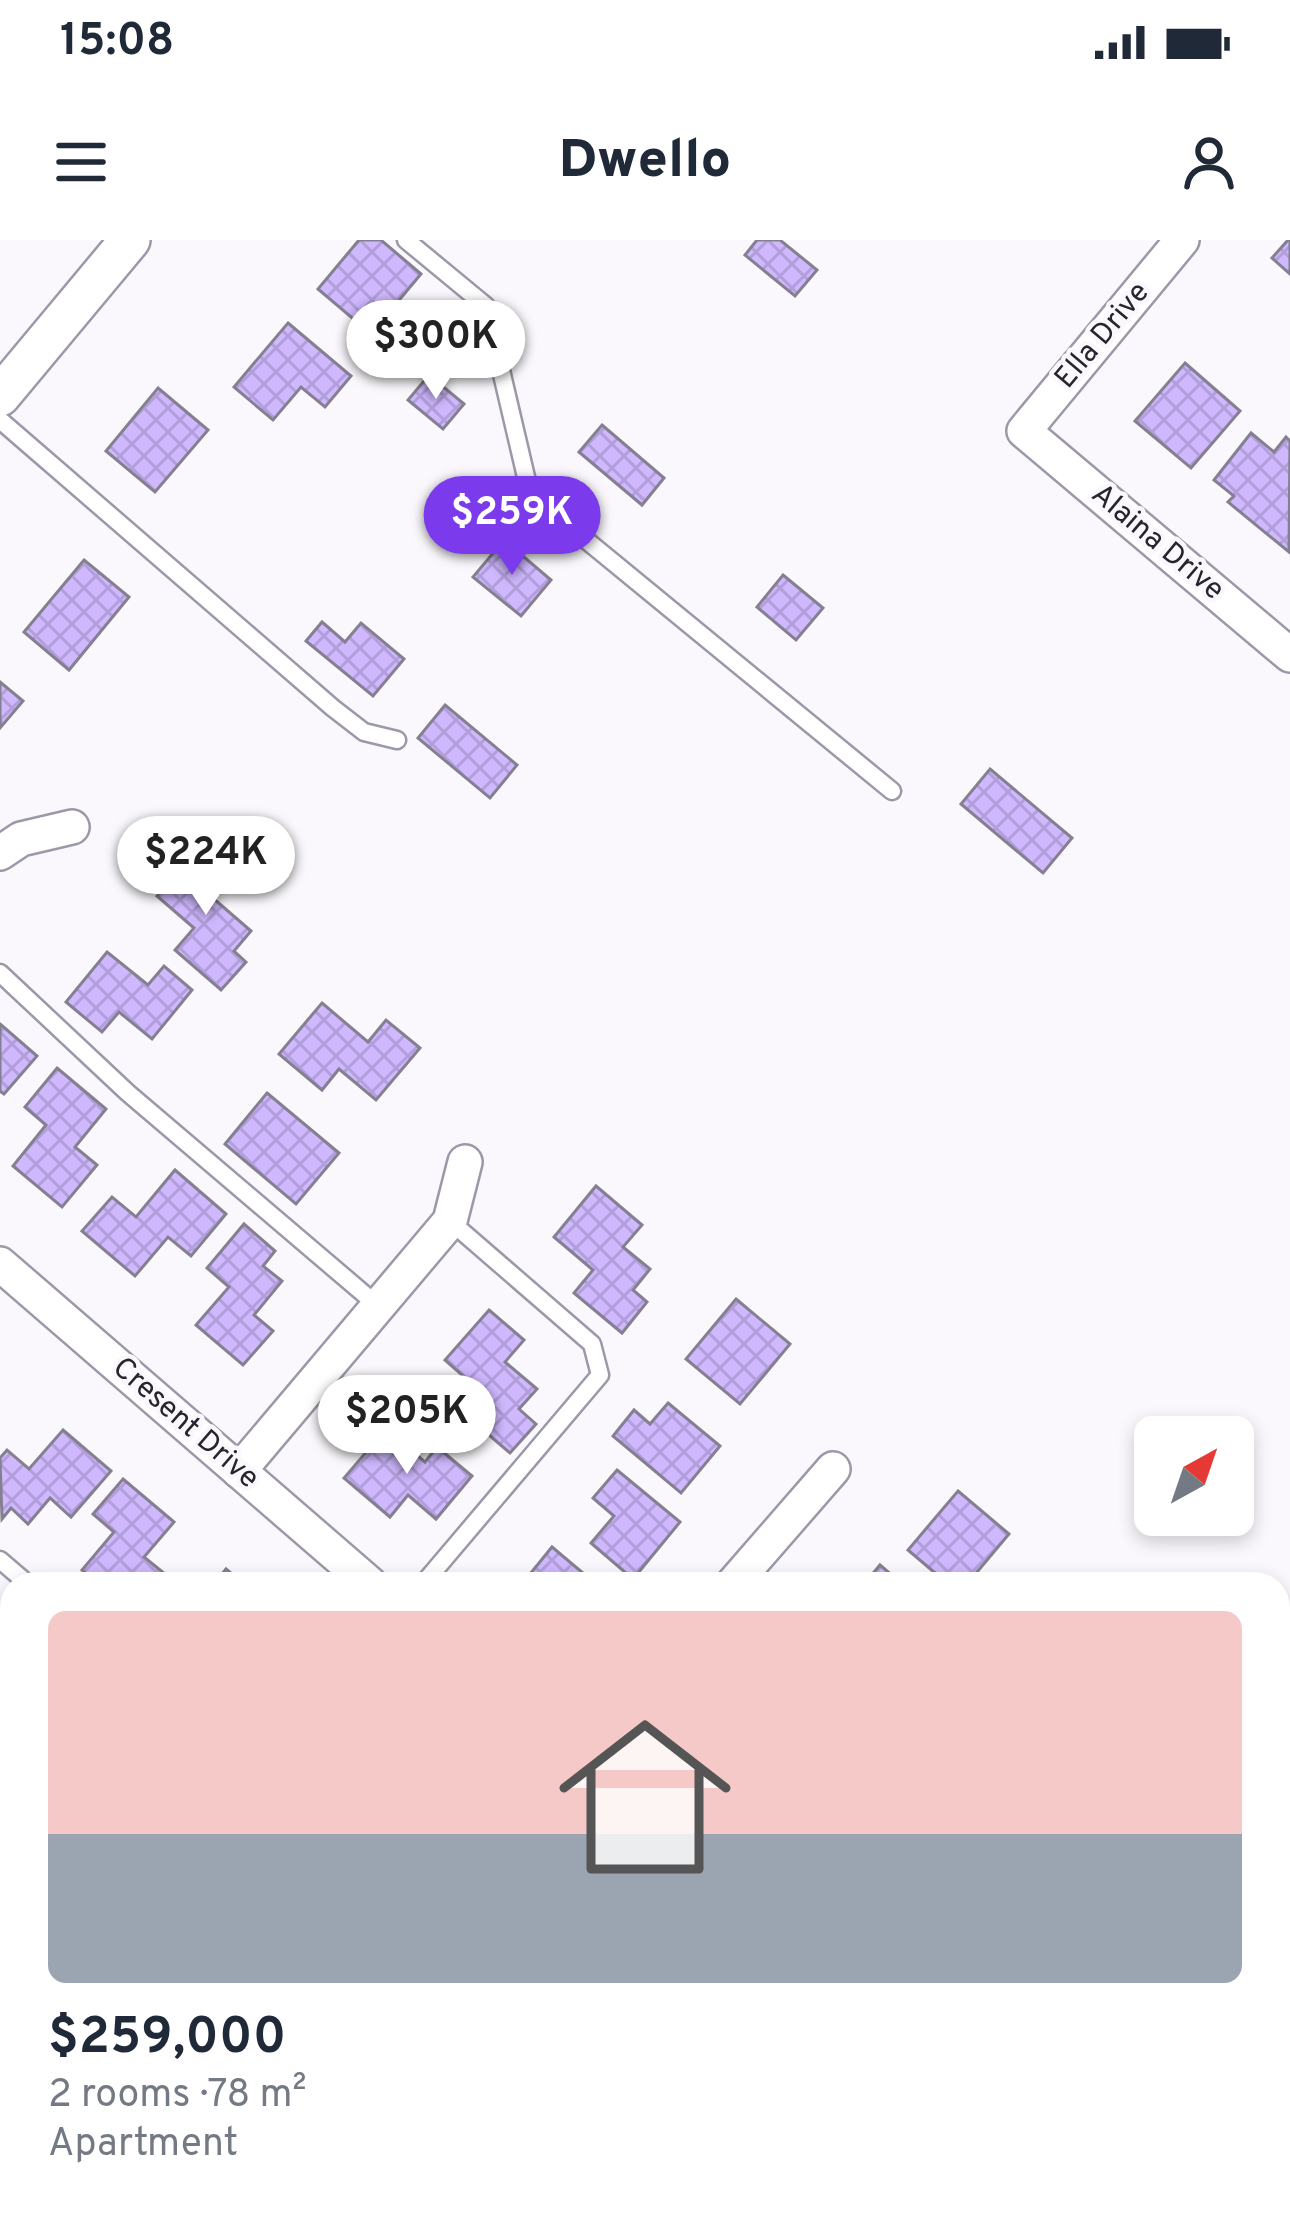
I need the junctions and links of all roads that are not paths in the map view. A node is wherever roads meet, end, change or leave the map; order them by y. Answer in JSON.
{"nodes":[{"id":1,"x":130,"y":240,"type":"edge"},
{"id":2,"x":406,"y":240,"type":"edge"},
{"id":3,"x":1182,"y":240,"type":"edge"},
{"id":4,"x":0,"y":395,"type":"edge"},
{"id":5,"x":0,"y":420,"type":"edge"},
{"id":6,"x":1024,"y":431,"type":"joint"},
{"id":7,"x":1290,"y":655,"type":"edge"},
{"id":8,"x":397,"y":740,"type":"dead end"},
{"id":9,"x":892,"y":791,"type":"dead end"},
{"id":10,"x":73,"y":826,"type":"dead end"},
{"id":11,"x":0,"y":853,"type":"edge"},
{"id":12,"x":0,"y":973,"type":"edge"},
{"id":13,"x":465,"y":1162,"type":"dead end"},
{"id":14,"x":450,"y":1221,"type":"junction"},
{"id":15,"x":0,"y":1264,"type":"edge"},
{"id":16,"x":377,"y":1305,"type":"junction"},
{"id":17,"x":833,"y":1469,"type":"dead end"},
{"id":18,"x":239,"y":1471,"type":"junction"},
{"id":19,"x":356,"y":1572,"type":"edge"},
{"id":20,"x":433,"y":1572,"type":"edge"},
{"id":21,"x":743,"y":1572,"type":"edge"}],
"edges":[{"from":1,"to":4,"type":"street"},
{"from":2,"to":9,"type":"lane"},
{"from":3,"to":6,"type":"street","name":"Ella Drive"},
{"from":5,"to":8,"type":"lane"},
{"from":6,"to":7,"type":"street","name":"Alaina Drive"},
{"from":10,"to":11,"type":"street"},
{"from":12,"to":16,"type":"lane"},
{"from":13,"to":14,"type":"street"},
{"from":14,"to":16,"type":"street"},
{"from":14,"to":20,"type":"lane"},
{"from":15,"to":18,"type":"street","name":"Cresent Drive"},
{"from":16,"to":18,"type":"street"},
{"from":17,"to":21,"type":"street"},
{"from":18,"to":19,"type":"street","name":"Cresent Drive"}]}
